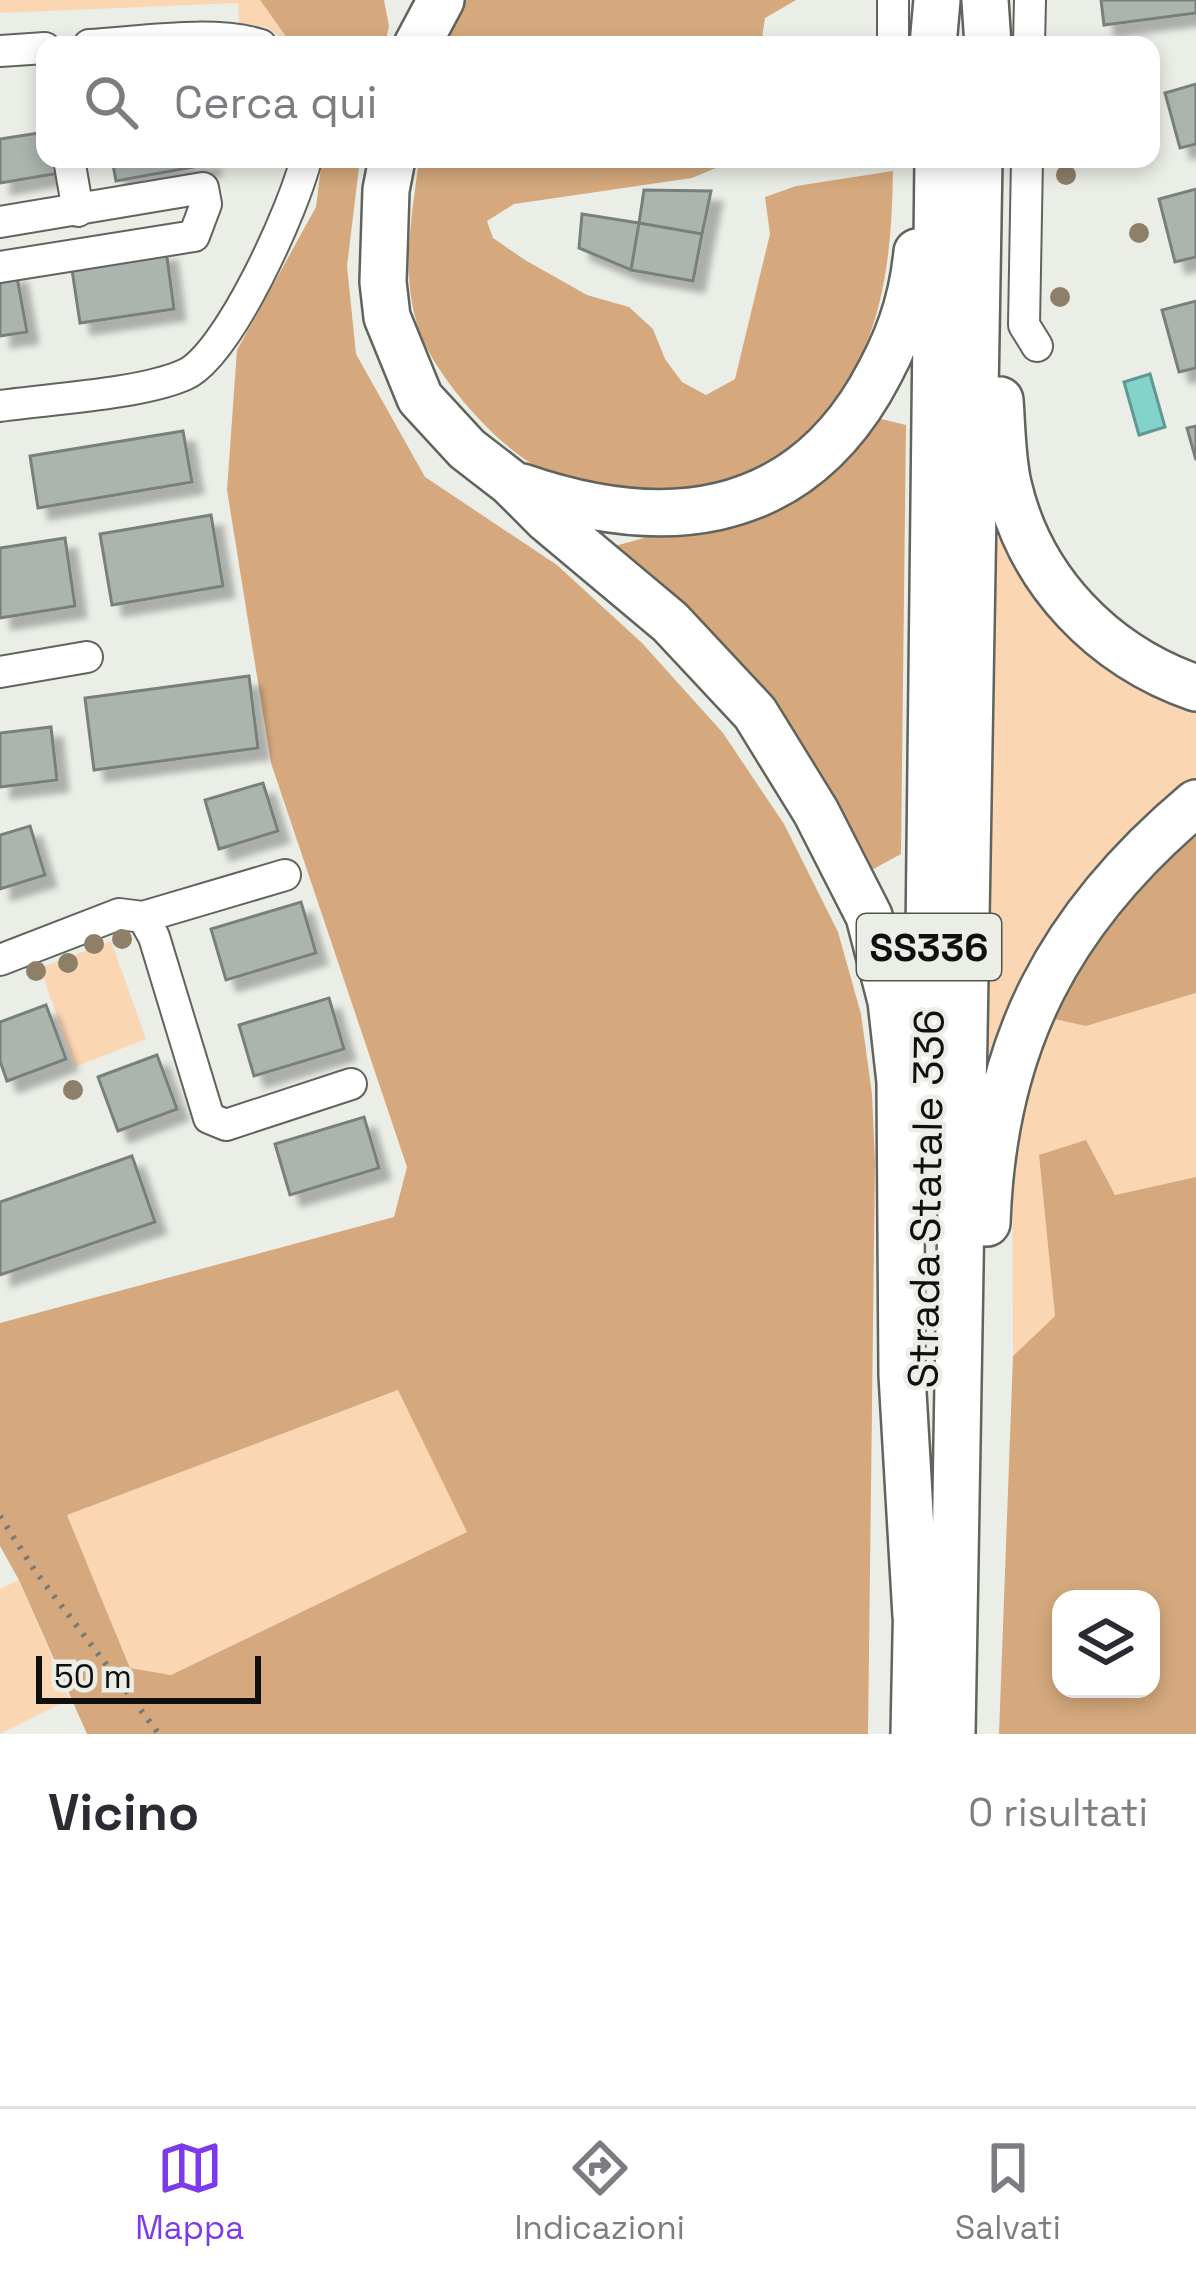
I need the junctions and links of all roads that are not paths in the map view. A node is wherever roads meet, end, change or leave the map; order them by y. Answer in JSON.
{"nodes":[{"id":1,"x":406,"y":0,"type":"edge"},
{"id":2,"x":441,"y":0,"type":"edge"},
{"id":3,"x":893,"y":0,"type":"edge"},
{"id":4,"x":939,"y":0,"type":"edge"},
{"id":5,"x":983,"y":0,"type":"edge"},
{"id":6,"x":1030,"y":0,"type":"edge"},
{"id":7,"x":412,"y":36,"type":"edge"},
{"id":8,"x":419,"y":36,"type":"edge"},
{"id":9,"x":893,"y":36,"type":"edge"},
{"id":10,"x":937,"y":36,"type":"edge"},
{"id":11,"x":984,"y":36,"type":"edge"},
{"id":12,"x":1029,"y":36,"type":"edge"},
{"id":13,"x":36,"y":49,"type":"edge"},
{"id":14,"x":0,"y":51,"type":"edge"},
{"id":15,"x":71,"y":168,"type":"edge"},
{"id":16,"x":304,"y":168,"type":"edge"},
{"id":17,"x":390,"y":168,"type":"edge"},
{"id":18,"x":923,"y":168,"type":"edge"},
{"id":19,"x":938,"y":168,"type":"edge"},
{"id":20,"x":979,"y":168,"type":"edge"},
{"id":21,"x":995,"y":168,"type":"edge"},
{"id":22,"x":1027,"y":168,"type":"edge"},
{"id":23,"x":78,"y":211,"type":"junction"},
{"id":24,"x":0,"y":222,"type":"edge"},
{"id":25,"x":0,"y":267,"type":"edge"},
{"id":26,"x":1037,"y":346,"type":"dead end"},
{"id":27,"x":0,"y":406,"type":"edge"},
{"id":28,"x":511,"y":483,"type":"junction"},
{"id":29,"x":87,"y":657,"type":"dead end"},
{"id":30,"x":0,"y":672,"type":"edge"},
{"id":31,"x":1196,"y":688,"type":"edge"},
{"id":32,"x":1196,"y":803,"type":"edge"},
{"id":33,"x":285,"y":874,"type":"dead end"},
{"id":34,"x":143,"y":917,"type":"junction"},
{"id":35,"x":0,"y":960,"type":"edge"},
{"id":36,"x":352,"y":1084,"type":"dead end"},
{"id":37,"x":935,"y":1618,"type":"junction"},
{"id":38,"x":914,"y":1734,"type":"edge"},
{"id":39,"x":952,"y":1734,"type":"edge"}],
"edges":[{"from":1,"to":7,"type":"highway"},
{"from":2,"to":8,"type":"highway"},
{"from":3,"to":9,"type":"street"},
{"from":4,"to":10,"type":"highway"},
{"from":5,"to":11,"type":"highway"},
{"from":6,"to":12,"type":"street"},
{"from":13,"to":14,"type":"street"},
{"from":15,"to":23,"type":"street"},
{"from":16,"to":27,"type":"street"},
{"from":17,"to":28,"type":"highway"},
{"from":18,"to":28,"type":"highway"},
{"from":19,"to":37,"type":"highway","name":"Strada Statale 336","number":"SS336"},
{"from":20,"to":37,"type":"highway","name":"Strada Statale 336","number":"SS336"},
{"from":21,"to":31,"type":"highway"},
{"from":22,"to":26,"type":"street"},
{"from":23,"to":24,"type":"street"},
{"from":23,"to":25,"type":"street"},
{"from":28,"to":37,"type":"highway"},
{"from":29,"to":30,"type":"street"},
{"from":32,"to":37,"type":"highway"},
{"from":33,"to":34,"type":"street"},
{"from":34,"to":35,"type":"street"},
{"from":34,"to":36,"type":"street"},
{"from":37,"to":38,"type":"highway","name":"Strada Statale 336","number":"SS336"},
{"from":37,"to":39,"type":"highway","name":"Strada Statale 336","number":"SS336"}]}
